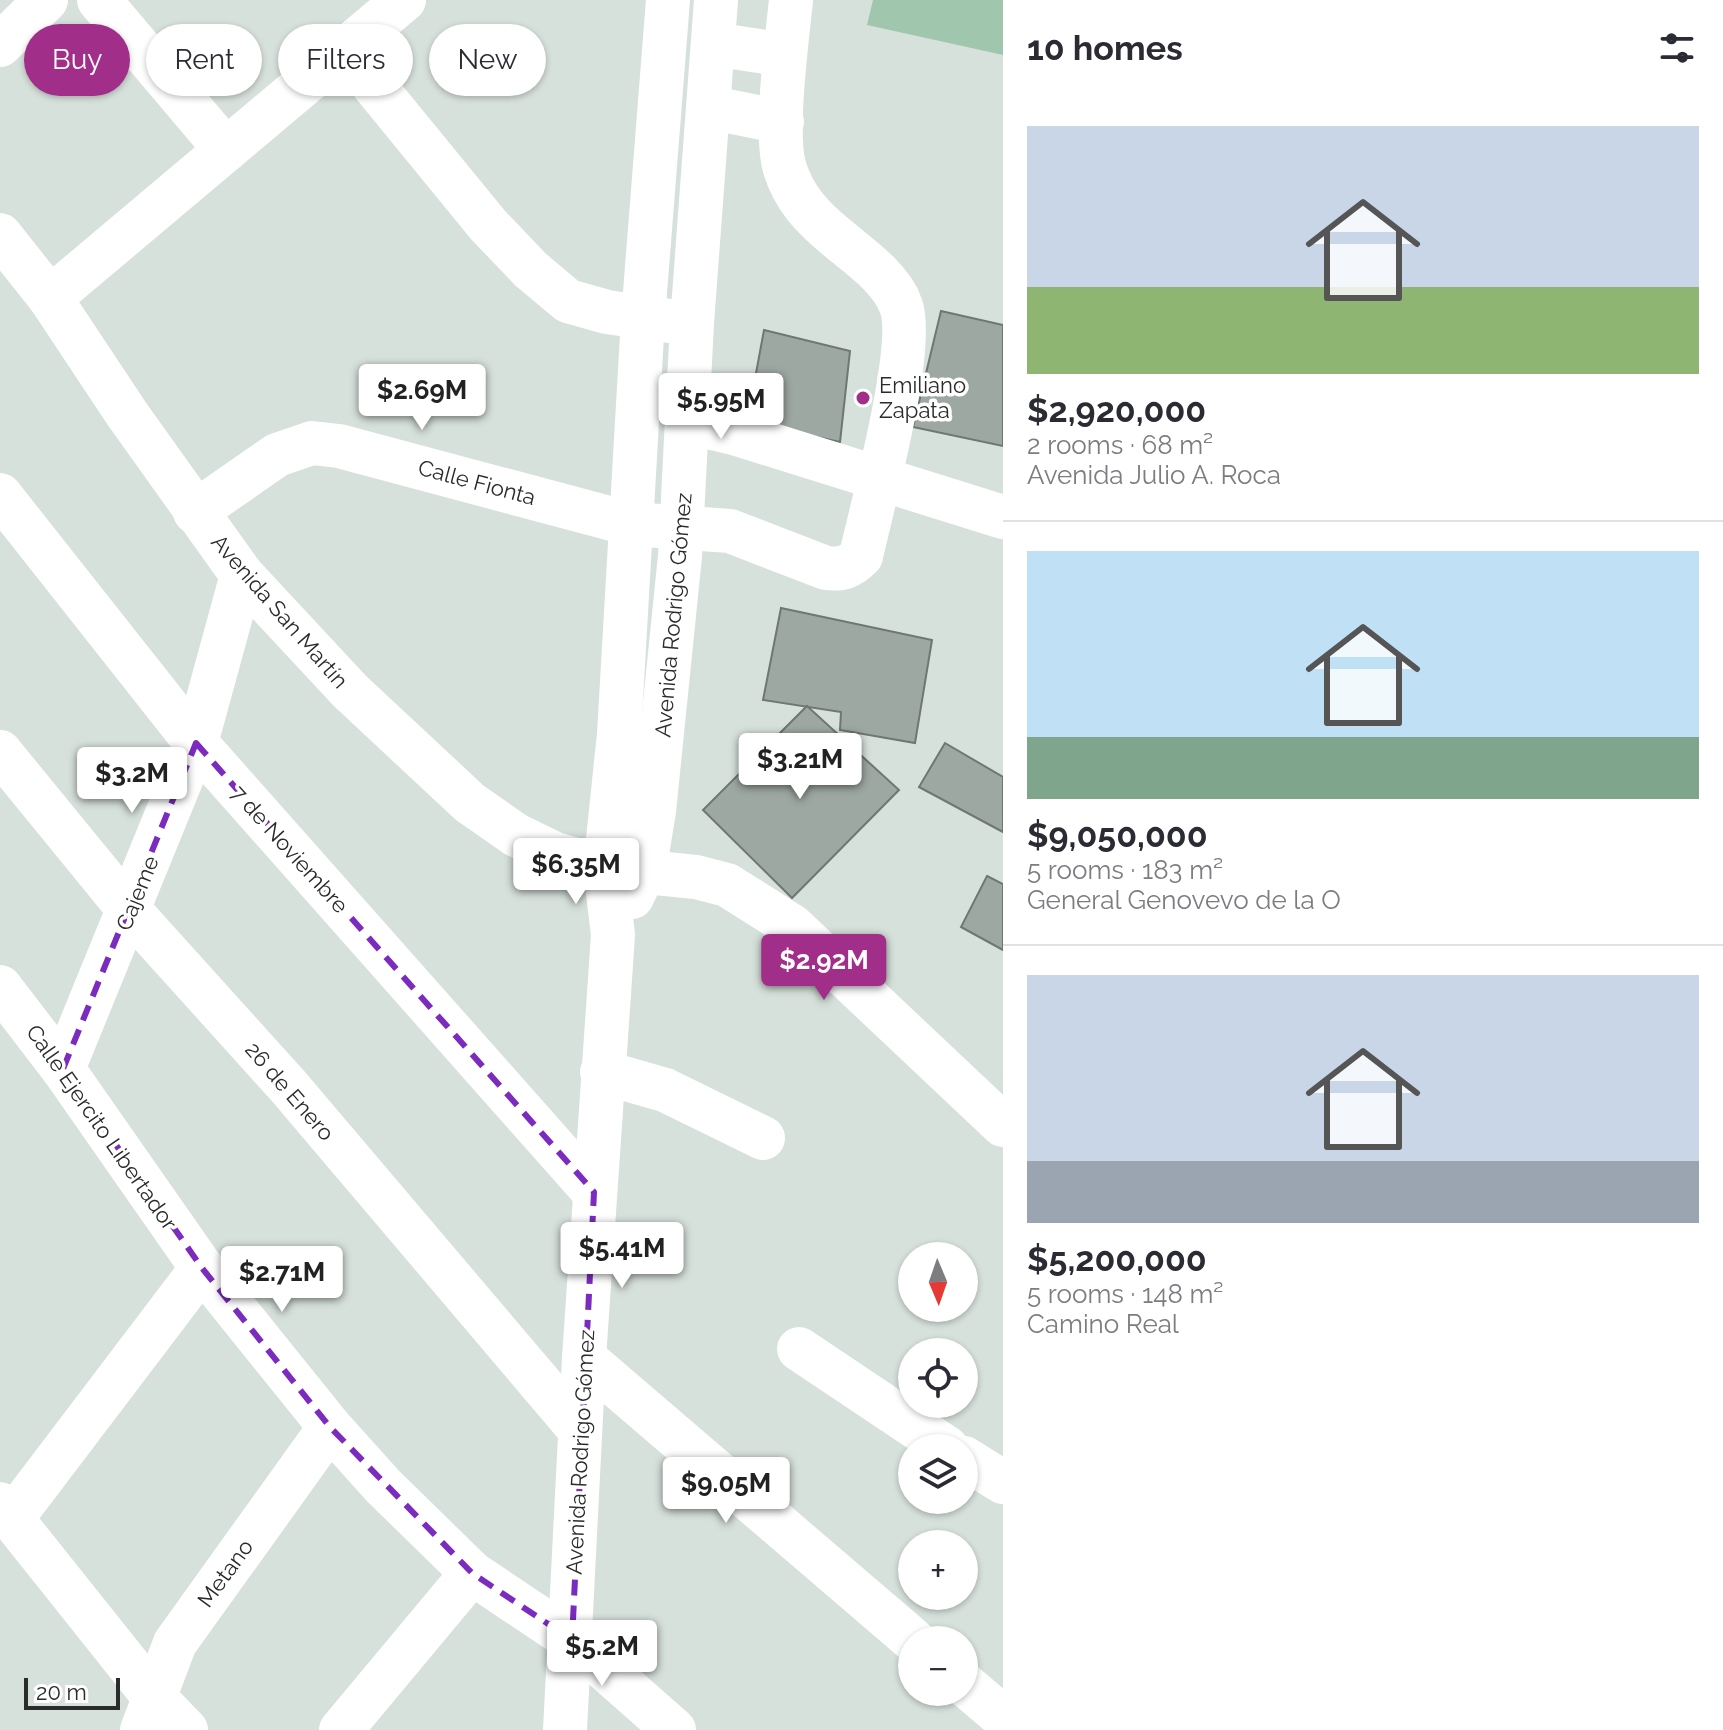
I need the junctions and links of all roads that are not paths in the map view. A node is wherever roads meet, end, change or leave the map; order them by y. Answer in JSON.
{"nodes":[{"id":1,"x":46,"y":0,"type":"edge"},
{"id":2,"x":99,"y":0,"type":"edge"},
{"id":3,"x":404,"y":0,"type":"edge"},
{"id":4,"x":668,"y":0,"type":"edge"},
{"id":5,"x":716,"y":0,"type":"edge"},
{"id":6,"x":791,"y":0,"type":"edge"},
{"id":7,"x":375,"y":24,"type":"edge"},
{"id":8,"x":713,"y":44,"type":"junction"},
{"id":9,"x":0,"y":45,"type":"edge"},
{"id":10,"x":785,"y":55,"type":"junction"},
{"id":11,"x":289,"y":96,"type":"edge"},
{"id":12,"x":382,"y":96,"type":"edge"},
{"id":13,"x":708,"y":107,"type":"junction"},
{"id":14,"x":782,"y":122,"type":"junction"},
{"id":15,"x":226,"y":150,"type":"junction"},
{"id":16,"x":1,"y":239,"type":"edge"},
{"id":17,"x":50,"y":298,"type":"junction"},
{"id":18,"x":643,"y":318,"type":"junction"},
{"id":19,"x":692,"y":323,"type":"junction"},
{"id":20,"x":688,"y":422,"type":"junction"},
{"id":21,"x":878,"y":480,"type":"junction"},
{"id":22,"x":0,"y":495,"type":"edge"},
{"id":23,"x":195,"y":512,"type":"junction"},
{"id":24,"x":1003,"y":517,"type":"edge"},
{"id":25,"x":631,"y":524,"type":"junction"},
{"id":26,"x":682,"y":527,"type":"junction"},
{"id":27,"x":242,"y":575,"type":"junction"},
{"id":28,"x":196,"y":743,"type":"junction"},
{"id":29,"x":0,"y":752,"type":"edge"},
{"id":30,"x":625,"y":870,"type":"junction"},
{"id":31,"x":130,"y":911,"type":"junction"},
{"id":32,"x":0,"y":987,"type":"edge"},
{"id":33,"x":63,"y":1069,"type":"junction"},
{"id":34,"x":602,"y":1072,"type":"junction"},
{"id":35,"x":1003,"y":1125,"type":"edge"},
{"id":36,"x":763,"y":1138,"type":"dead end"},
{"id":37,"x":594,"y":1192,"type":"junction"},
{"id":38,"x":202,"y":1268,"type":"junction"},
{"id":39,"x":799,"y":1349,"type":"dead end"},
{"id":40,"x":584,"y":1358,"type":"junction"},
{"id":41,"x":330,"y":1427,"type":"junction"},
{"id":42,"x":580,"y":1430,"type":"junction"},
{"id":43,"x":926,"y":1434,"type":"edge"},
{"id":44,"x":978,"y":1467,"type":"edge"},
{"id":45,"x":1003,"y":1482,"type":"edge"},
{"id":46,"x":7,"y":1510,"type":"edge"},
{"id":47,"x":472,"y":1573,"type":"junction"},
{"id":48,"x":898,"y":1627,"type":"edge"},
{"id":49,"x":572,"y":1640,"type":"junction"},
{"id":50,"x":978,"y":1696,"type":"edge"},
{"id":51,"x":148,"y":1713,"type":"edge"},
{"id":52,"x":1003,"y":1717,"type":"edge"},
{"id":53,"x":186,"y":1730,"type":"edge"},
{"id":54,"x":341,"y":1730,"type":"edge"},
{"id":55,"x":565,"y":1730,"type":"edge"},
{"id":56,"x":674,"y":1730,"type":"edge"}],
"edges":[{"from":1,"to":9,"type":"street"},
{"from":2,"to":15,"type":"street"},
{"from":3,"to":7,"type":"street"},
{"from":4,"to":18,"type":"street","name":"Avenida Rodrigo Gómez"},
{"from":5,"to":8,"type":"street","name":"Avenida Rodrigo Gómez"},
{"from":6,"to":10,"type":"street"},
{"from":8,"to":10,"type":"street"},
{"from":8,"to":13,"type":"street","name":"Avenida Rodrigo Gómez"},
{"from":10,"to":14,"type":"street"},
{"from":11,"to":15,"type":"street"},
{"from":12,"to":18,"type":"street"},
{"from":13,"to":14,"type":"street"},
{"from":13,"to":19,"type":"street","name":"Avenida Rodrigo Gómez"},
{"from":14,"to":21,"type":"street"},
{"from":15,"to":17,"type":"street"},
{"from":16,"to":17,"type":"street","name":"Avenida San Martín"},
{"from":17,"to":23,"type":"street","name":"Avenida San Martín"},
{"from":18,"to":19,"type":"street"},
{"from":18,"to":25,"type":"street","name":"Avenida Rodrigo Gómez"},
{"from":19,"to":20,"type":"street","name":"Avenida Rodrigo Gómez"},
{"from":20,"to":21,"type":"street"},
{"from":20,"to":26,"type":"street","name":"Avenida Rodrigo Gómez"},
{"from":21,"to":24,"type":"street"},
{"from":21,"to":26,"type":"street","name":"Calle Fionta"},
{"from":22,"to":28,"type":"street","name":"7 de Noviembre"},
{"from":23,"to":25,"type":"street","name":"Calle Fionta"},
{"from":23,"to":27,"type":"street","name":"Avenida San Martín"},
{"from":25,"to":26,"type":"street","name":"Calle Fionta"},
{"from":25,"to":30,"type":"street","name":"Avenida Rodrigo Gómez"},
{"from":26,"to":30,"type":"street","name":"Avenida Rodrigo Gómez"},
{"from":27,"to":28,"type":"street","name":"Cajeme"},
{"from":27,"to":30,"type":"street","name":"Avenida San Martín"},
{"from":28,"to":31,"type":"street","name":"Cajeme"},
{"from":28,"to":37,"type":"street","name":"7 de Noviembre"},
{"from":29,"to":31,"type":"street","name":"26 de Enero"},
{"from":30,"to":34,"type":"street","name":"Avenida Rodrigo Gómez"},
{"from":30,"to":35,"type":"street","name":"Avenida San Martín"},
{"from":31,"to":33,"type":"street","name":"Cajeme"},
{"from":31,"to":42,"type":"street","name":"26 de Enero"},
{"from":32,"to":33,"type":"street","name":"Calle Ejercito Libertador"},
{"from":33,"to":38,"type":"street","name":"Calle Ejercito Libertador"},
{"from":34,"to":36,"type":"street"},
{"from":34,"to":37,"type":"street","name":"Avenida Rodrigo Gómez"},
{"from":37,"to":40,"type":"street","name":"Avenida Rodrigo Gómez"},
{"from":38,"to":41,"type":"street","name":"Calle Ejercito Libertador"},
{"from":38,"to":46,"type":"street"},
{"from":39,"to":43,"type":"street"},
{"from":40,"to":42,"type":"street","name":"Avenida Rodrigo Gómez"},
{"from":40,"to":48,"type":"street"},
{"from":41,"to":47,"type":"street","name":"Calle Ejercito Libertador"},
{"from":41,"to":51,"type":"street","name":"Metano"},
{"from":42,"to":49,"type":"street","name":"Avenida Rodrigo Gómez"},
{"from":44,"to":45,"type":"street"},
{"from":46,"to":51,"type":"street"},
{"from":47,"to":49,"type":"street","name":"Calle Ejercito Libertador"},
{"from":47,"to":54,"type":"street"},
{"from":49,"to":55,"type":"street","name":"Avenida Rodrigo Gómez"},
{"from":49,"to":56,"type":"street","name":"Calle Ejercito Libertador"},
{"from":50,"to":52,"type":"street"},
{"from":51,"to":53,"type":"street"}]}
